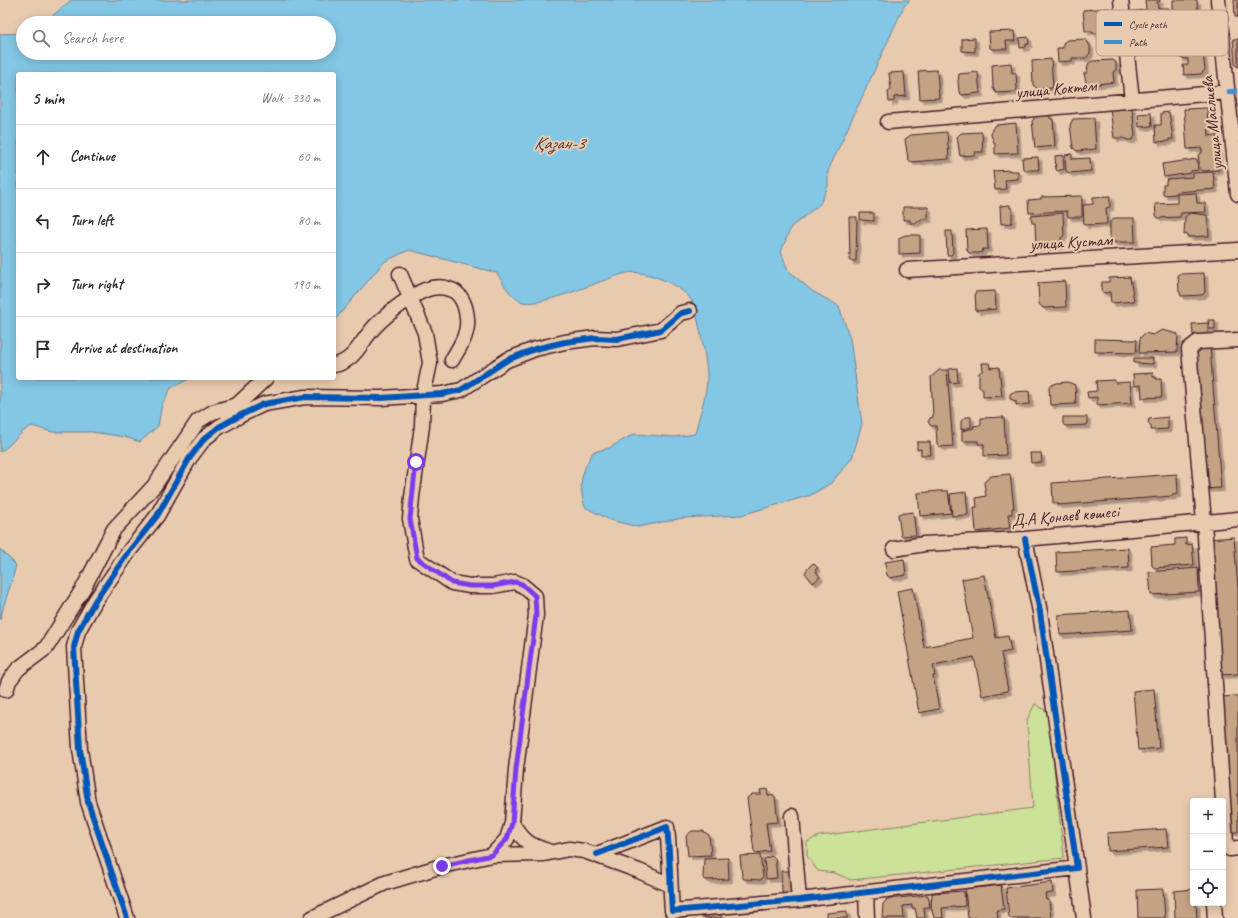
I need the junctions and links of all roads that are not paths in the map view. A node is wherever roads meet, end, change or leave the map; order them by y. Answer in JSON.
{"nodes":[{"id":1,"x":1121,"y":0,"type":"edge"},
{"id":2,"x":1218,"y":0,"type":"edge"},
{"id":3,"x":1122,"y":10,"type":"edge"},
{"id":4,"x":1219,"y":10,"type":"edge"},
{"id":5,"x":1127,"y":56,"type":"edge"},
{"id":6,"x":1223,"y":56,"type":"edge"},
{"id":7,"x":1227,"y":92,"type":"junction"},
{"id":8,"x":1132,"y":100,"type":"junction"},
{"id":9,"x":888,"y":122,"type":"dead end"},
{"id":10,"x":1238,"y":194,"type":"edge"},
{"id":11,"x":1238,"y":250,"type":"edge"},
{"id":12,"x":907,"y":270,"type":"dead end"},
{"id":13,"x":400,"y":274,"type":"dead end"},
{"id":14,"x":410,"y":300,"type":"junction"},
{"id":15,"x":690,"y":311,"type":"dead end"},
{"id":16,"x":1238,"y":340,"type":"edge"},
{"id":17,"x":452,"y":360,"type":"dead end"},
{"id":18,"x":336,"y":364,"type":"edge"},
{"id":19,"x":264,"y":380,"type":"edge"},
{"id":20,"x":423,"y":396,"type":"junction"},
{"id":21,"x":1238,"y":519,"type":"edge"},
{"id":22,"x":1204,"y":522,"type":"junction"},
{"id":23,"x":1025,"y":539,"type":"junction"},
{"id":24,"x":894,"y":549,"type":"dead end"},
{"id":25,"x":6,"y":690,"type":"dead end"},
{"id":26,"x":1223,"y":798,"type":"edge"},
{"id":27,"x":792,"y":816,"type":"dead end"},
{"id":28,"x":512,"y":823,"type":"junction"},
{"id":29,"x":1225,"y":834,"type":"edge"},
{"id":30,"x":1238,"y":848,"type":"edge"},
{"id":31,"x":552,"y":852,"type":"junction"},
{"id":32,"x":597,"y":854,"type":"junction"},
{"id":33,"x":492,"y":855,"type":"junction"},
{"id":34,"x":1077,"y":868,"type":"junction"},
{"id":35,"x":670,"y":885,"type":"junction"},
{"id":36,"x":866,"y":893,"type":"junction"},
{"id":37,"x":799,"y":900,"type":"junction"},
{"id":38,"x":1214,"y":906,"type":"edge"},
{"id":39,"x":691,"y":914,"type":"edge"},
{"id":40,"x":127,"y":918,"type":"edge"},
{"id":41,"x":312,"y":918,"type":"edge"},
{"id":42,"x":867,"y":918,"type":"edge"},
{"id":43,"x":1084,"y":918,"type":"edge"},
{"id":44,"x":1215,"y":918,"type":"edge"}],
"edges":[{"from":1,"to":3,"type":"street"},
{"from":2,"to":4,"type":"street","name":"улица Маслиева"},
{"from":5,"to":8,"type":"street"},
{"from":6,"to":7,"type":"street","name":"улица Маслиева"},
{"from":7,"to":8,"type":"street","name":"улица Коктем"},
{"from":7,"to":10,"type":"street","name":"улица Маслиева"},
{"from":8,"to":9,"type":"street","name":"улица Коктем"},
{"from":11,"to":12,"type":"street","name":"улица Кустам"},
{"from":13,"to":14,"type":"street"},
{"from":14,"to":17,"type":"street"},
{"from":14,"to":18,"type":"street"},
{"from":14,"to":20,"type":"street"},
{"from":15,"to":20,"type":"street"},
{"from":16,"to":22,"type":"street"},
{"from":19,"to":25,"type":"street"},
{"from":20,"to":28,"type":"street"},
{"from":20,"to":40,"type":"street"},
{"from":21,"to":22,"type":"street","name":"Д.А Қонаев көшесі"},
{"from":22,"to":23,"type":"street","name":"Д.А Қонаев көшесі"},
{"from":22,"to":26,"type":"street"},
{"from":23,"to":24,"type":"street","name":"Д.А Қонаев көшесі"},
{"from":23,"to":34,"type":"street"},
{"from":27,"to":37,"type":"street"},
{"from":28,"to":31,"type":"street"},
{"from":28,"to":33,"type":"street"},
{"from":29,"to":30,"type":"street"},
{"from":31,"to":32,"type":"street"},
{"from":31,"to":33,"type":"street"},
{"from":32,"to":35,"type":"street"},
{"from":32,"to":35,"type":"street"},
{"from":33,"to":41,"type":"street"},
{"from":34,"to":36,"type":"street"},
{"from":34,"to":43,"type":"street"},
{"from":35,"to":39,"type":"street"},
{"from":36,"to":37,"type":"street"},
{"from":36,"to":42,"type":"street"},
{"from":37,"to":39,"type":"street"},
{"from":38,"to":44,"type":"street"}]}
